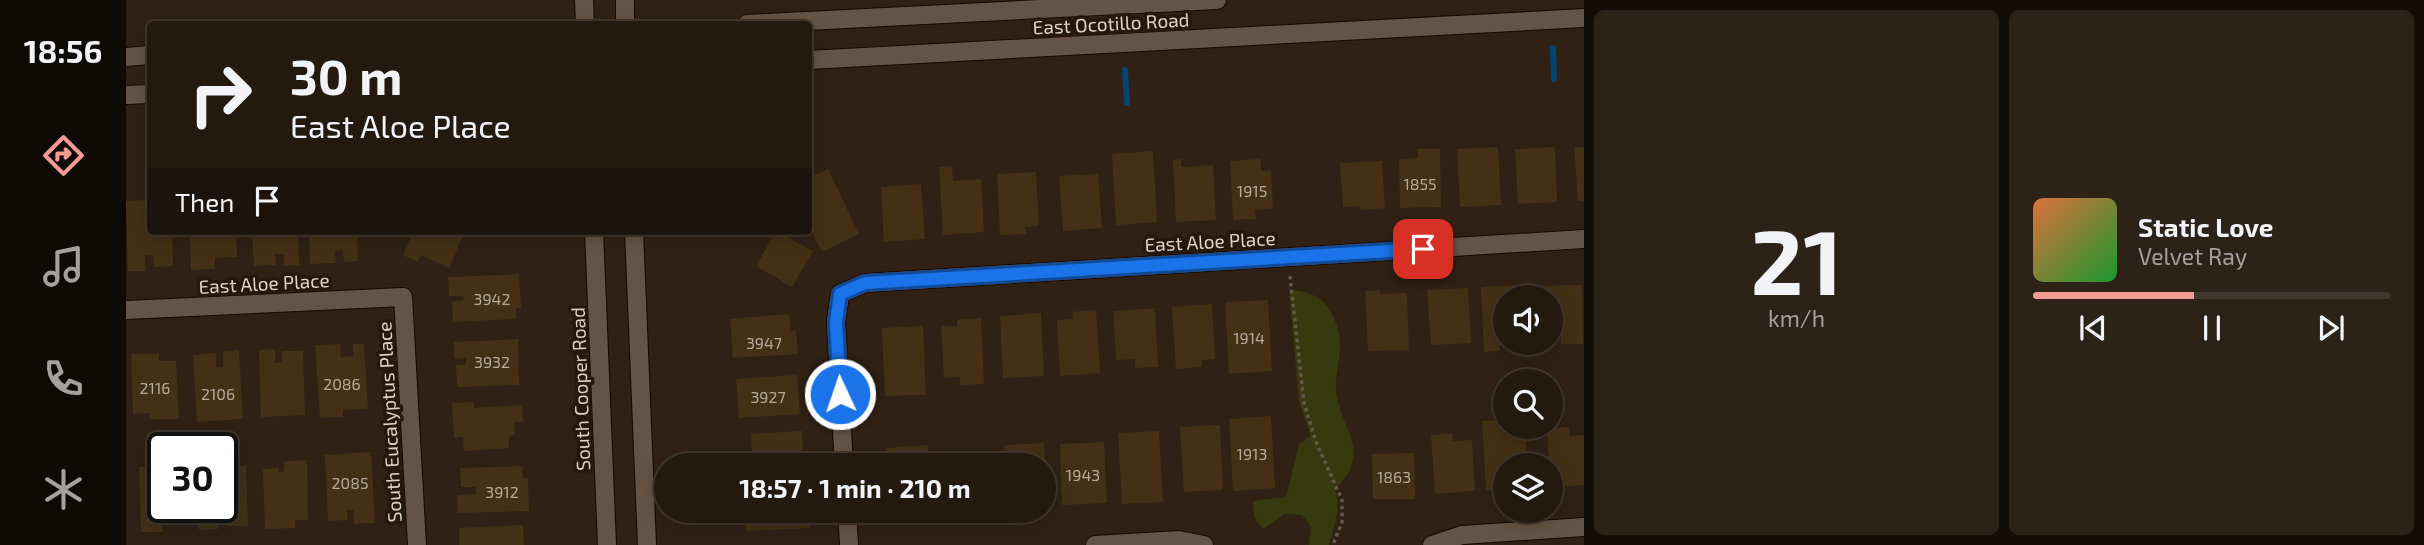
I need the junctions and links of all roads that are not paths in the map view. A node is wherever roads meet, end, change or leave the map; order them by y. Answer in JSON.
{"nodes":[{"id":1,"x":584,"y":0,"type":"edge"},
{"id":2,"x":625,"y":0,"type":"edge"},
{"id":3,"x":1217,"y":0,"type":"edge"},
{"id":4,"x":1584,"y":18,"type":"edge"},
{"id":5,"x":585,"y":21,"type":"edge"},
{"id":6,"x":625,"y":21,"type":"edge"},
{"id":7,"x":806,"y":21,"type":"edge"},
{"id":8,"x":147,"y":55,"type":"edge"},
{"id":9,"x":126,"y":57,"type":"edge"},
{"id":10,"x":812,"y":60,"type":"edge"},
{"id":11,"x":147,"y":94,"type":"edge"},
{"id":12,"x":126,"y":95,"type":"edge"},
{"id":13,"x":594,"y":235,"type":"edge"},
{"id":14,"x":634,"y":235,"type":"edge"},
{"id":15,"x":1584,"y":239,"type":"edge"},
{"id":16,"x":403,"y":297,"type":"joint"},
{"id":17,"x":126,"y":310,"type":"edge"},
{"id":18,"x":843,"y":453,"type":"edge"},
{"id":19,"x":848,"y":523,"type":"edge"},
{"id":20,"x":1584,"y":527,"type":"edge"},
{"id":21,"x":417,"y":545,"type":"edge"},
{"id":22,"x":607,"y":545,"type":"edge"},
{"id":23,"x":647,"y":545,"type":"edge"},
{"id":24,"x":849,"y":545,"type":"edge"},
{"id":25,"x":1095,"y":545,"type":"edge"},
{"id":26,"x":1204,"y":545,"type":"edge"},
{"id":27,"x":1432,"y":545,"type":"edge"}],
"edges":[{"from":1,"to":5,"type":"main road"},
{"from":2,"to":6,"type":"main road"},
{"from":3,"to":7,"type":"main road","name":"East Ocotillo Road"},
{"from":4,"to":10,"type":"main road","name":"East Ocotillo Road"},
{"from":8,"to":9,"type":"main road"},
{"from":11,"to":12,"type":"main road"},
{"from":13,"to":22,"type":"main road","name":"South Cooper Road"},
{"from":14,"to":23,"type":"main road"},
{"from":15,"to":18,"type":"main road","name":"East Aloe Place"},
{"from":16,"to":17,"type":"main road","name":"East Aloe Place"},
{"from":16,"to":21,"type":"main road","name":"South Eucalyptus Place"},
{"from":19,"to":24,"type":"main road"},
{"from":20,"to":27,"type":"main road"},
{"from":25,"to":26,"type":"main road"}]}
